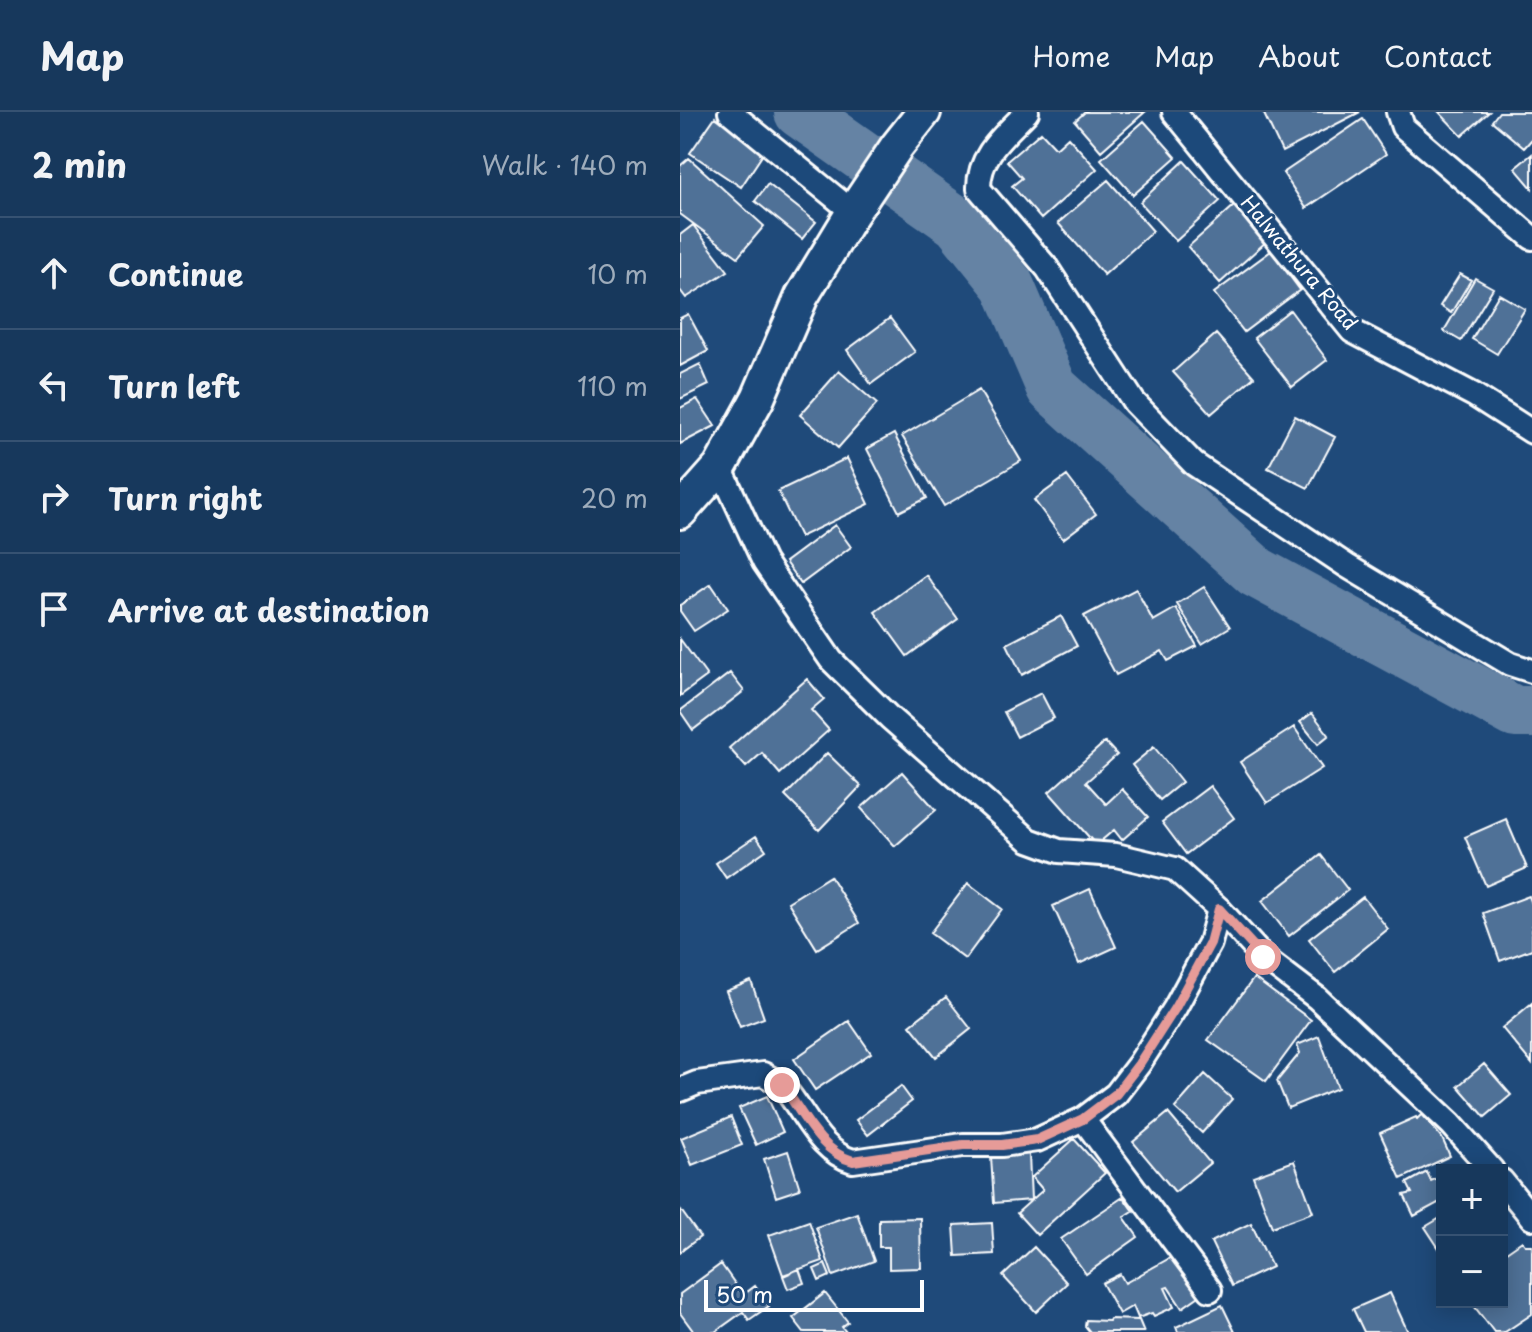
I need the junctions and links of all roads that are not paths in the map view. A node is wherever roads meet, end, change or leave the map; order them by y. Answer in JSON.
{"nodes":[{"id":1,"x":730,"y":112,"type":"edge"},
{"id":2,"x":924,"y":112,"type":"edge"},
{"id":3,"x":1027,"y":112,"type":"edge"},
{"id":4,"x":1174,"y":112,"type":"edge"},
{"id":5,"x":1398,"y":112,"type":"edge"},
{"id":6,"x":857,"y":207,"type":"junction"},
{"id":7,"x":1532,"y":238,"type":"edge"},
{"id":8,"x":1532,"y":432,"type":"edge"},
{"id":9,"x":720,"y":467,"type":"junction"},
{"id":10,"x":680,"y":512,"type":"edge"},
{"id":11,"x":1532,"y":671,"type":"edge"},
{"id":12,"x":1219,"y":909,"type":"junction"},
{"id":13,"x":680,"y":1090,"type":"edge"},
{"id":14,"x":1083,"y":1119,"type":"junction"},
{"id":15,"x":1487,"y":1164,"type":"edge"},
{"id":16,"x":1508,"y":1188,"type":"edge"},
{"id":17,"x":1532,"y":1218,"type":"edge"},
{"id":18,"x":1210,"y":1290,"type":"dead end"}],
"edges":[{"from":1,"to":6,"type":"street"},
{"from":2,"to":6,"type":"main road"},
{"from":3,"to":11,"type":"street"},
{"from":4,"to":8,"type":"street","name":"Halwathura Road"},
{"from":5,"to":7,"type":"street"},
{"from":6,"to":9,"type":"main road"},
{"from":9,"to":10,"type":"main road"},
{"from":9,"to":12,"type":"street"},
{"from":12,"to":14,"type":"street"},
{"from":12,"to":15,"type":"street"},
{"from":13,"to":14,"type":"street"},
{"from":14,"to":18,"type":"street"},
{"from":16,"to":17,"type":"street"}]}
